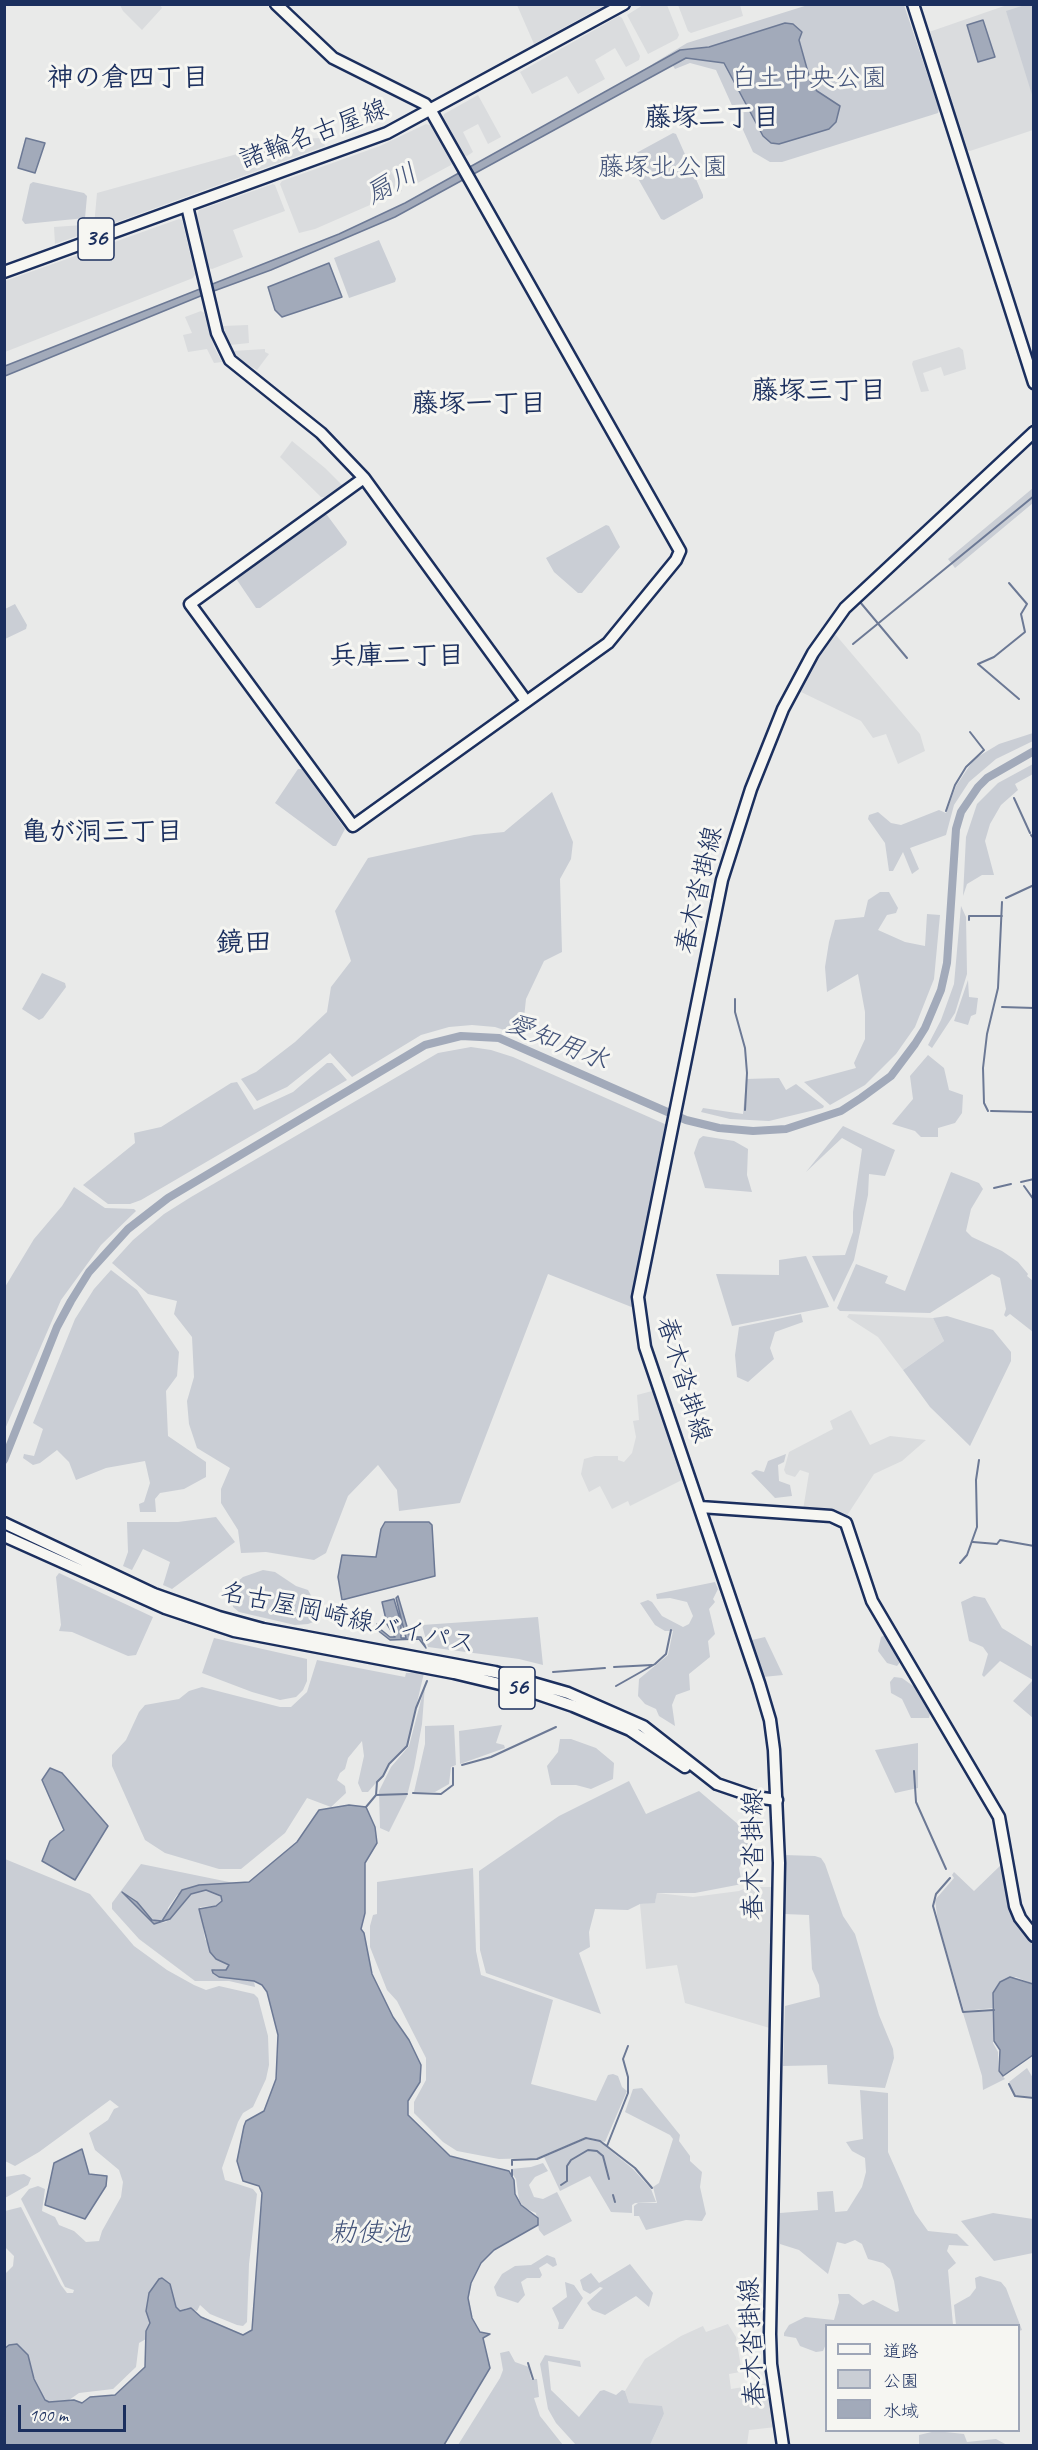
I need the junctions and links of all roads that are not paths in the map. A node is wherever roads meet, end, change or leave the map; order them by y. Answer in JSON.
{"nodes":[{"id":1,"x":276,"y":4,"type":"edge"},
{"id":2,"x":624,"y":4,"type":"edge"},
{"id":3,"x":913,"y":4,"type":"edge"},
{"id":4,"x":431,"y":111,"type":"junction"},
{"id":5,"x":187,"y":206,"type":"junction"},
{"id":6,"x":4,"y":272,"type":"edge"},
{"id":7,"x":1034,"y":383,"type":"edge"},
{"id":8,"x":1034,"y":432,"type":"edge"},
{"id":9,"x":364,"y":478,"type":"junction"},
{"id":10,"x":526,"y":701,"type":"junction"},
{"id":11,"x":700,"y":1507,"type":"junction"},
{"id":12,"x":4,"y":1523,"type":"edge"},
{"id":13,"x":4,"y":1536,"type":"edge"},
{"id":14,"x":171,"y":1605,"type":"junction"},
{"id":15,"x":777,"y":1803,"type":"junction"},
{"id":16,"x":1034,"y":1936,"type":"edge"},
{"id":17,"x":783,"y":2445,"type":"edge"}],
"edges":[{"from":1,"to":4,"type":"main road"},
{"from":2,"to":4,"type":"main road","name":"諸輪名古屋線","number":"36"},
{"from":3,"to":7,"type":"main road"},
{"from":4,"to":5,"type":"main road","name":"諸輪名古屋線","number":"36"},
{"from":4,"to":10,"type":"main road"},
{"from":5,"to":6,"type":"main road","name":"諸輪名古屋線","number":"36"},
{"from":5,"to":9,"type":"main road"},
{"from":8,"to":11,"type":"main road","name":"春木沓掛線"},
{"from":9,"to":10,"type":"main road"},
{"from":9,"to":10,"type":"main road"},
{"from":11,"to":15,"type":"main road","name":"春木沓掛線"},
{"from":11,"to":16,"type":"main road"},
{"from":12,"to":14,"type":"main road","name":"名古屋岡崎線バイパス","number":"56"},
{"from":13,"to":14,"type":"main road","name":"名古屋岡崎線バイパス","number":"56"},
{"from":14,"to":15,"type":"main road","name":"名古屋岡崎線バイパス","number":"56"},
{"from":15,"to":17,"type":"main road","name":"春木沓掛線"}]}
